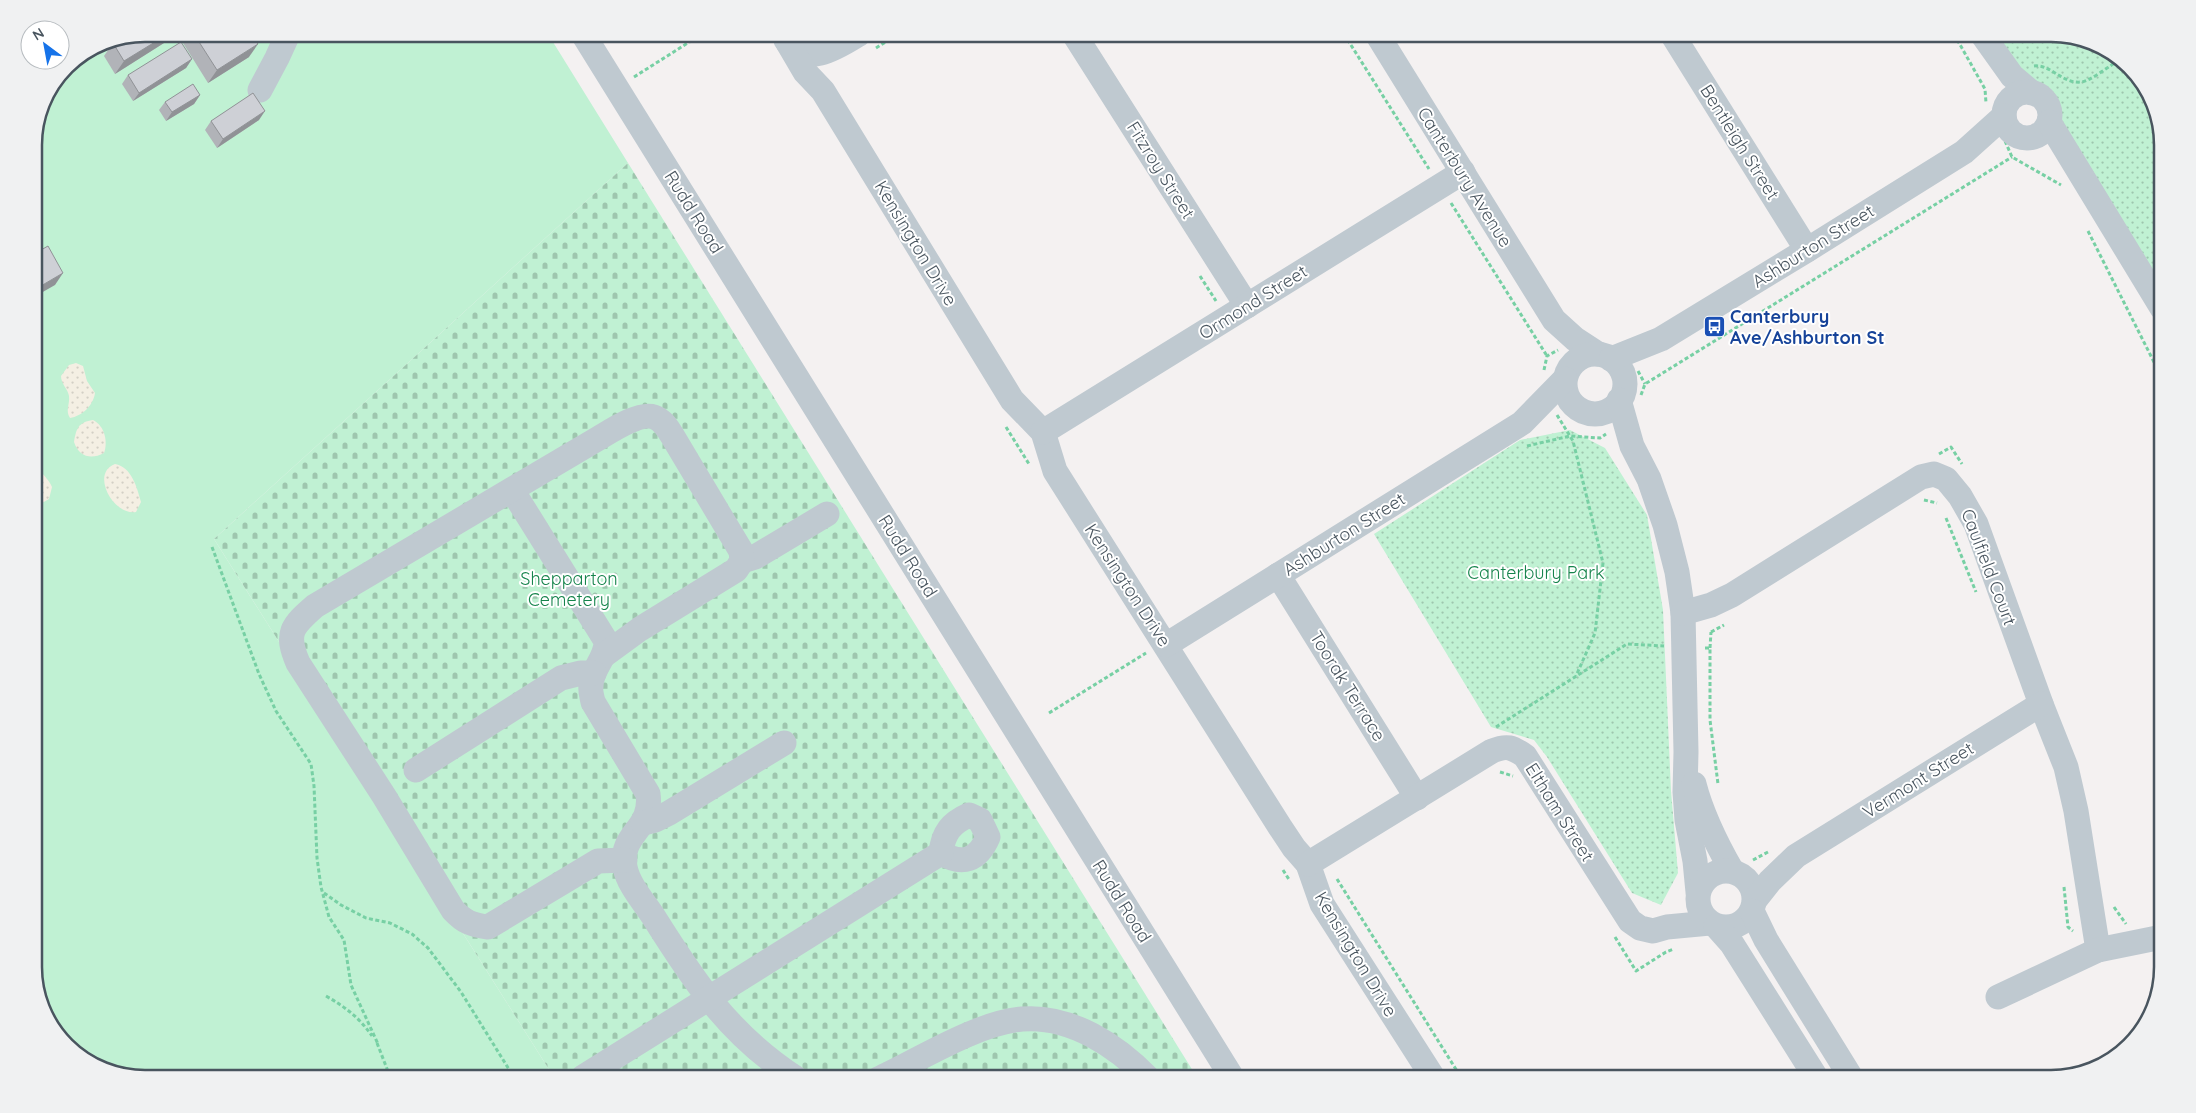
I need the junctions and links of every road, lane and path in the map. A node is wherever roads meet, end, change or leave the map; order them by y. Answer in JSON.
{"nodes":[{"id":1,"x":285,"y":42,"type":"edge"},
{"id":2,"x":588,"y":42,"type":"edge"},
{"id":3,"x":689,"y":42,"type":"edge"},
{"id":4,"x":787,"y":42,"type":"edge"},
{"id":5,"x":789,"y":42,"type":"edge"},
{"id":6,"x":846,"y":42,"type":"edge"},
{"id":7,"x":1079,"y":42,"type":"edge"},
{"id":8,"x":1382,"y":42,"type":"edge"},
{"id":9,"x":1677,"y":42,"type":"edge"},
{"id":10,"x":1959,"y":42,"type":"edge"},
{"id":11,"x":1987,"y":42,"type":"edge"},
{"id":12,"x":1988,"y":42,"type":"edge"},
{"id":13,"x":832,"y":51,"type":"junction"},
{"id":14,"x":2113,"y":64,"type":"edge"},
{"id":15,"x":630,"y":70,"type":"dead end"},
{"id":16,"x":2012,"y":76,"type":"junction"},
{"id":17,"x":260,"y":90,"type":"dead end"},
{"id":18,"x":823,"y":91,"type":"junction"},
{"id":19,"x":2032,"y":93,"type":"junction"},
{"id":20,"x":2049,"y":122,"type":"junction"},
{"id":21,"x":2010,"y":128,"type":"junction"},
{"id":22,"x":1463,"y":172,"type":"junction"},
{"id":23,"x":2073,"y":180,"type":"junction"},
{"id":24,"x":2084,"y":223,"type":"dead end"},
{"id":25,"x":1807,"y":250,"type":"junction"},
{"id":26,"x":2153,"y":295,"type":"edge"},
{"id":27,"x":1247,"y":306,"type":"junction"},
{"id":28,"x":1554,"y":320,"type":"junction"},
{"id":29,"x":1661,"y":339,"type":"junction"},
{"id":30,"x":1605,"y":357,"type":"junction"},
{"id":31,"x":2153,"y":361,"type":"edge"},
{"id":32,"x":1566,"y":375,"type":"junction"},
{"id":33,"x":1622,"y":392,"type":"junction"},
{"id":34,"x":1574,"y":411,"type":"junction"},
{"id":35,"x":1614,"y":430,"type":"junction"},
{"id":36,"x":1043,"y":432,"type":"junction"},
{"id":37,"x":1524,"y":435,"type":"junction"},
{"id":38,"x":1570,"y":436,"type":"junction"},
{"id":39,"x":1632,"y":446,"type":"junction"},
{"id":40,"x":512,"y":490,"type":"junction"},
{"id":41,"x":1941,"y":504,"type":"dead end"},
{"id":42,"x":1917,"y":505,"type":"dead end"},
{"id":43,"x":827,"y":514,"type":"dead end"},
{"id":44,"x":1944,"y":514,"type":"dead end"},
{"id":45,"x":212,"y":547,"type":"dead end"},
{"id":46,"x":742,"y":560,"type":"junction"},
{"id":47,"x":1278,"y":575,"type":"junction"},
{"id":48,"x":1978,"y":596,"type":"dead end"},
{"id":49,"x":1683,"y":613,"type":"junction"},
{"id":50,"x":1728,"y":622,"type":"dead end"},
{"id":51,"x":1711,"y":632,"type":"dead end"},
{"id":52,"x":1684,"y":646,"type":"junction"},
{"id":53,"x":1157,"y":649,"type":"junction"},
{"id":54,"x":599,"y":665,"type":"junction"},
{"id":55,"x":1576,"y":676,"type":"junction"},
{"id":56,"x":2041,"y":704,"type":"junction"},
{"id":57,"x":1049,"y":714,"type":"dead end"},
{"id":58,"x":1488,"y":731,"type":"dead end"},
{"id":59,"x":784,"y":743,"type":"dead end"},
{"id":60,"x":1686,"y":752,"type":"junction"},
{"id":61,"x":416,"y":770,"type":"dead end"},
{"id":62,"x":1498,"y":771,"type":"dead end"},
{"id":63,"x":1515,"y":777,"type":"dead end"},
{"id":64,"x":1718,"y":787,"type":"dead end"},
{"id":65,"x":1418,"y":798,"type":"junction"},
{"id":66,"x":643,"y":823,"type":"junction"},
{"id":67,"x":941,"y":853,"type":"dead end"},
{"id":68,"x":1796,"y":856,"type":"junction"},
{"id":69,"x":625,"y":860,"type":"junction"},
{"id":70,"x":1308,"y":864,"type":"junction"},
{"id":71,"x":1744,"y":868,"type":"junction"},
{"id":72,"x":1334,"y":874,"type":"dead end"},
{"id":73,"x":2064,"y":880,"type":"dead end"},
{"id":74,"x":323,"y":893,"type":"junction"},
{"id":75,"x":1698,"y":897,"type":"junction"},
{"id":76,"x":1754,"y":905,"type":"junction"},
{"id":77,"x":1713,"y":924,"type":"junction"},
{"id":78,"x":1667,"y":927,"type":"junction"},
{"id":79,"x":1610,"y":929,"type":"dead end"},
{"id":80,"x":2154,"y":940,"type":"edge"},
{"id":81,"x":1683,"y":946,"type":"dead end"},
{"id":82,"x":2098,"y":950,"type":"junction"},
{"id":83,"x":326,"y":996,"type":"dead end"},
{"id":84,"x":1998,"y":997,"type":"dead end"},
{"id":85,"x":708,"y":998,"type":"junction"},
{"id":86,"x":378,"y":1044,"type":"junction"},
{"id":87,"x":388,"y":1070,"type":"edge"},
{"id":88,"x":510,"y":1070,"type":"edge"},
{"id":89,"x":593,"y":1070,"type":"edge"},
{"id":90,"x":783,"y":1070,"type":"edge"},
{"id":91,"x":896,"y":1070,"type":"edge"},
{"id":92,"x":1140,"y":1070,"type":"edge"},
{"id":93,"x":1227,"y":1070,"type":"edge"},
{"id":94,"x":1428,"y":1070,"type":"edge"},
{"id":95,"x":1456,"y":1070,"type":"edge"},
{"id":96,"x":1811,"y":1070,"type":"edge"},
{"id":97,"x":1846,"y":1070,"type":"edge"}],
"edges":[{"from":1,"to":17,"type":"street"},
{"from":2,"to":93,"type":"street","name":"Rudd Road"},
{"from":3,"to":15,"type":"path"},
{"from":4,"to":18,"type":"street","name":"Kensington Drive"},
{"from":5,"to":13,"type":"street"},
{"from":6,"to":13,"type":"street"},
{"from":7,"to":27,"type":"street","name":"Fitzroy Street"},
{"from":8,"to":22,"type":"street","name":"Canterbury Avenue"},
{"from":9,"to":25,"type":"street","name":"Bentleigh Street"},
{"from":10,"to":21,"type":"path"},
{"from":11,"to":21,"type":"street"},
{"from":12,"to":16,"type":"street"},
{"from":13,"to":18,"type":"street"},
{"from":14,"to":16,"type":"path"},
{"from":16,"to":19,"type":"street"},
{"from":18,"to":36,"type":"street","name":"Kensington Drive"},
{"from":19,"to":20,"type":"street"},
{"from":19,"to":21,"type":"street"},
{"from":20,"to":21,"type":"street"},
{"from":20,"to":23,"type":"street"},
{"from":21,"to":23,"type":"street"},
{"from":21,"to":23,"type":"path"},
{"from":21,"to":25,"type":"street","name":"Ashburton Street"},
{"from":22,"to":27,"type":"street","name":"Ormond Street"},
{"from":22,"to":28,"type":"street","name":"Canterbury Avenue"},
{"from":23,"to":26,"type":"street"},
{"from":24,"to":31,"type":"path"},
{"from":25,"to":29,"type":"street","name":"Ashburton Street"},
{"from":27,"to":36,"type":"street","name":"Ormond Street"},
{"from":28,"to":30,"type":"street","name":"Canterbury Avenue"},
{"from":28,"to":32,"type":"street","name":"Canterbury Avenue"},
{"from":29,"to":30,"type":"street","name":"Ashburton Street"},
{"from":29,"to":33,"type":"street","name":"Ashburton Street"},
{"from":30,"to":32,"type":"street"},
{"from":30,"to":33,"type":"street"},
{"from":32,"to":34,"type":"street"},
{"from":32,"to":37,"type":"street","name":"Ashburton Street"},
{"from":33,"to":34,"type":"street"},
{"from":33,"to":39,"type":"street"},
{"from":34,"to":35,"type":"street"},
{"from":34,"to":37,"type":"street","name":"Ashburton Street"},
{"from":34,"to":38,"type":"path"},
{"from":35,"to":38,"type":"path"},
{"from":35,"to":39,"type":"street"},
{"from":36,"to":53,"type":"street","name":"Kensington Drive"},
{"from":37,"to":38,"type":"path"},
{"from":37,"to":47,"type":"street","name":"Ashburton Street"},
{"from":38,"to":55,"type":"path"},
{"from":39,"to":49,"type":"street"},
{"from":40,"to":46,"type":"street"},
{"from":40,"to":54,"type":"street"},
{"from":40,"to":69,"type":"street"},
{"from":41,"to":42,"type":"path"},
{"from":43,"to":46,"type":"street"},
{"from":44,"to":48,"type":"path"},
{"from":45,"to":74,"type":"path"},
{"from":46,"to":54,"type":"street"},
{"from":47,"to":53,"type":"street","name":"Ashburton Street"},
{"from":47,"to":65,"type":"street","name":"Toorak Terrace"},
{"from":49,"to":52,"type":"street"},
{"from":49,"to":56,"type":"street","name":"Caulfield Court"},
{"from":50,"to":51,"type":"path"},
{"from":52,"to":55,"type":"path"},
{"from":52,"to":60,"type":"street"},
{"from":52,"to":64,"type":"path"},
{"from":53,"to":57,"type":"path"},
{"from":53,"to":70,"type":"street","name":"Kensington Drive"},
{"from":54,"to":61,"type":"street"},
{"from":54,"to":66,"type":"street"},
{"from":55,"to":58,"type":"path"},
{"from":56,"to":68,"type":"street","name":"Vermont Street"},
{"from":56,"to":82,"type":"street","name":"Caulfield Court"},
{"from":59,"to":66,"type":"street"},
{"from":60,"to":71,"type":"street"},
{"from":60,"to":75,"type":"street"},
{"from":62,"to":63,"type":"path"},
{"from":65,"to":70,"type":"street","name":"Eltham Street"},
{"from":65,"to":78,"type":"street","name":"Eltham Street"},
{"from":66,"to":69,"type":"street"},
{"from":67,"to":85,"type":"street"},
{"from":68,"to":71,"type":"street","name":"Vermont Street"},
{"from":68,"to":76,"type":"street","name":"Vermont Street"},
{"from":69,"to":85,"type":"street"},
{"from":70,"to":94,"type":"street","name":"Kensington Drive"},
{"from":71,"to":75,"type":"street"},
{"from":71,"to":76,"type":"street"},
{"from":72,"to":95,"type":"path"},
{"from":73,"to":82,"type":"path"},
{"from":74,"to":86,"type":"path"},
{"from":74,"to":88,"type":"path"},
{"from":75,"to":77,"type":"street"},
{"from":75,"to":78,"type":"street"},
{"from":76,"to":77,"type":"street"},
{"from":76,"to":97,"type":"street"},
{"from":77,"to":78,"type":"street"},
{"from":77,"to":96,"type":"street"},
{"from":79,"to":81,"type":"path"},
{"from":80,"to":82,"type":"street"},
{"from":82,"to":84,"type":"street"},
{"from":83,"to":86,"type":"path"},
{"from":85,"to":89,"type":"street"},
{"from":85,"to":90,"type":"street"},
{"from":86,"to":87,"type":"path"},
{"from":91,"to":92,"type":"street"}]}
